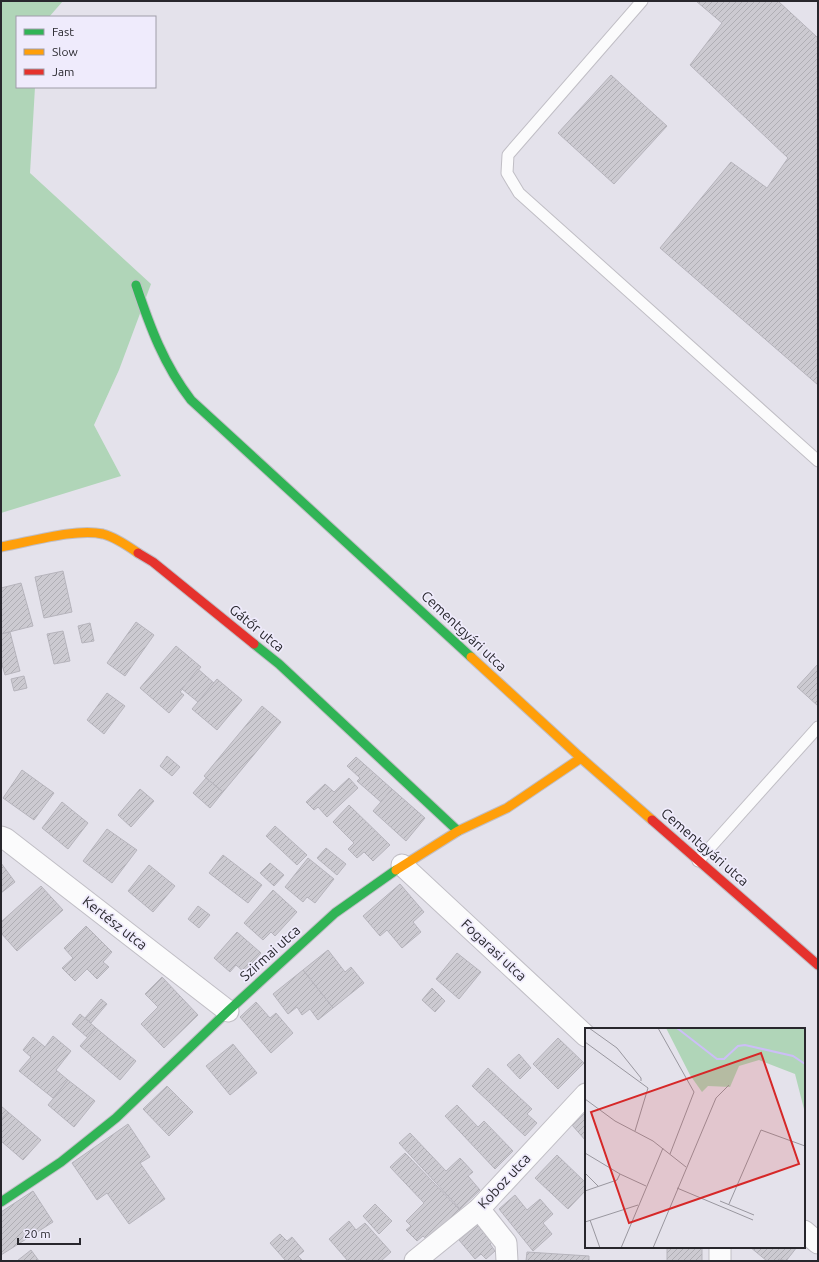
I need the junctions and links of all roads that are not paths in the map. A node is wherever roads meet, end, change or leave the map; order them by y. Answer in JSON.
{"nodes":[{"id":1,"x":642,"y":1,"type":"edge"},
{"id":2,"x":136,"y":285,"type":"dead end"},
{"id":3,"x":818,"y":461,"type":"edge"},
{"id":4,"x":1,"y":547,"type":"edge"},
{"id":5,"x":818,"y":727,"type":"edge"},
{"id":6,"x":581,"y":758,"type":"junction"},
{"id":7,"x":458,"y":831,"type":"junction"},
{"id":8,"x":1,"y":838,"type":"edge"},
{"id":9,"x":698,"y":861,"type":"junction"},
{"id":10,"x":402,"y":865,"type":"junction"},
{"id":11,"x":818,"y":965,"type":"edge"},
{"id":12,"x":228,"y":1011,"type":"junction"},
{"id":13,"x":585,"y":1035,"type":"edge"},
{"id":14,"x":585,"y":1095,"type":"edge"},
{"id":15,"x":1,"y":1202,"type":"edge"},
{"id":16,"x":479,"y":1209,"type":"junction"},
{"id":17,"x":805,"y":1232,"type":"edge"},
{"id":18,"x":818,"y":1242,"type":"edge"},
{"id":19,"x":720,"y":1248,"type":"edge"},
{"id":20,"x":415,"y":1261,"type":"edge"},
{"id":21,"x":507,"y":1261,"type":"edge"},
{"id":22,"x":720,"y":1261,"type":"edge"}],
"edges":[{"from":1,"to":3,"type":"lane"},
{"from":2,"to":6,"type":"street","name":"Cementgyári utca"},
{"from":4,"to":7,"type":"street","name":"Gátőr utca"},
{"from":5,"to":9,"type":"lane"},
{"from":6,"to":7,"type":"street","name":"Szirmai utca"},
{"from":6,"to":9,"type":"street","name":"Cementgyári utca"},
{"from":7,"to":10,"type":"street","name":"Szirmai utca"},
{"from":8,"to":12,"type":"street","name":"Kertész utca"},
{"from":9,"to":11,"type":"street","name":"Cementgyári utca"},
{"from":10,"to":12,"type":"street","name":"Szirmai utca"},
{"from":10,"to":13,"type":"street","name":"Fogarasi utca"},
{"from":12,"to":15,"type":"street","name":"Szirmai utca"},
{"from":14,"to":16,"type":"street","name":"Koboz utca"},
{"from":16,"to":20,"type":"street","name":"Koboz utca"},
{"from":16,"to":21,"type":"street"},
{"from":17,"to":18,"type":"street"},
{"from":19,"to":22,"type":"street"}]}
